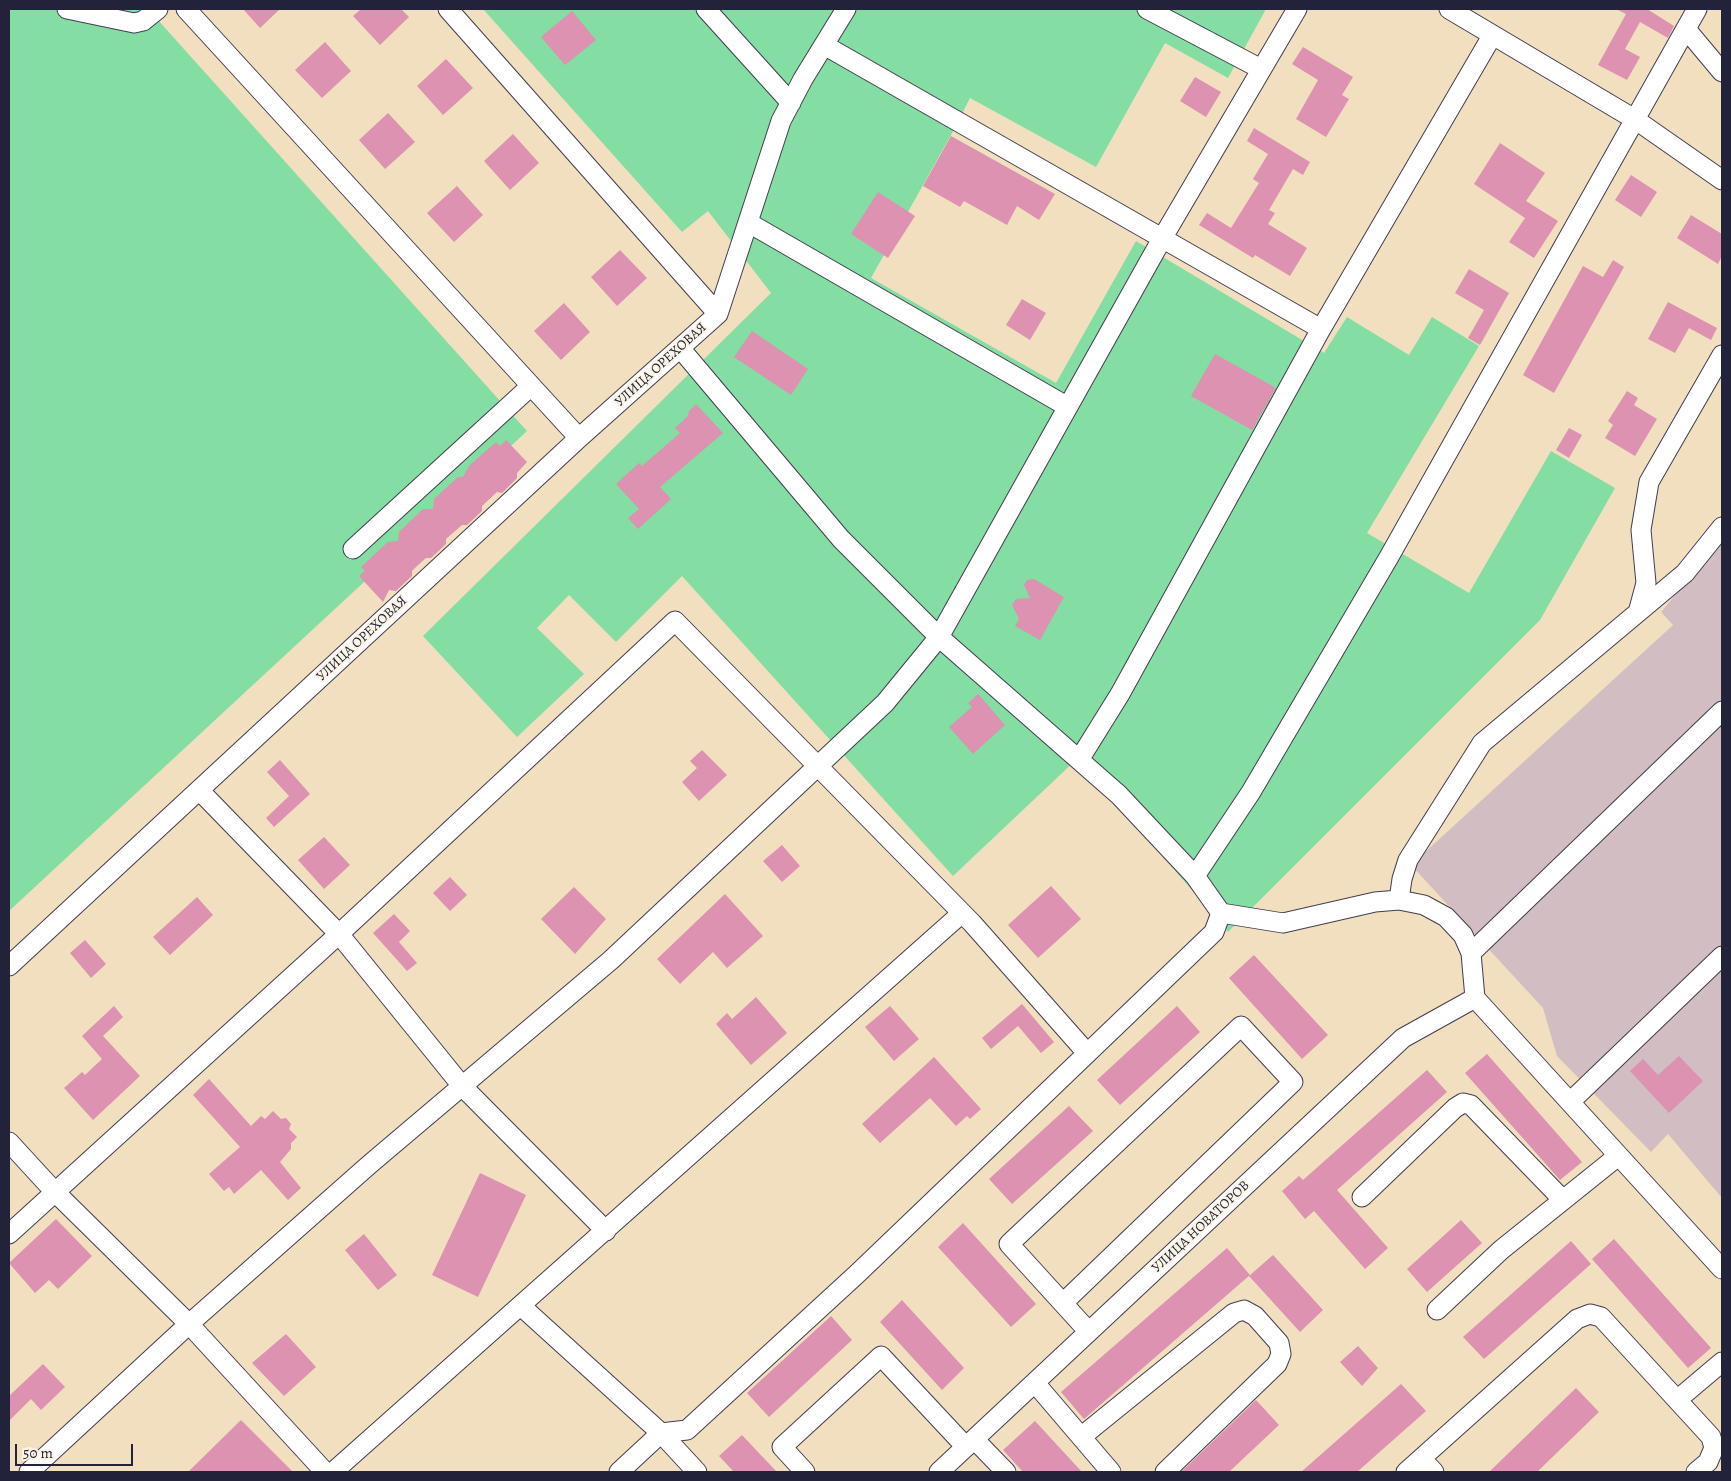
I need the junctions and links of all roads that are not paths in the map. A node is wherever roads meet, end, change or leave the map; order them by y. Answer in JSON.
{"nodes":[{"id":1,"x":67,"y":9,"type":"edge"},
{"id":2,"x":158,"y":9,"type":"edge"},
{"id":3,"x":186,"y":9,"type":"edge"},
{"id":4,"x":448,"y":9,"type":"edge"},
{"id":5,"x":706,"y":9,"type":"edge"},
{"id":6,"x":846,"y":9,"type":"edge"},
{"id":7,"x":1147,"y":9,"type":"edge"},
{"id":8,"x":1297,"y":9,"type":"edge"},
{"id":9,"x":1449,"y":9,"type":"edge"},
{"id":10,"x":1697,"y":9,"type":"edge"},
{"id":11,"x":1686,"y":29,"type":"junction"},
{"id":12,"x":1492,"y":36,"type":"junction"},
{"id":13,"x":824,"y":45,"type":"junction"},
{"id":14,"x":1261,"y":69,"type":"junction"},
{"id":15,"x":1722,"y":72,"type":"edge"},
{"id":16,"x":790,"y":103,"type":"junction"},
{"id":17,"x":1636,"y":120,"type":"junction"},
{"id":18,"x":1722,"y":180,"type":"edge"},
{"id":19,"x":749,"y":223,"type":"junction"},
{"id":20,"x":1163,"y":237,"type":"junction"},
{"id":21,"x":718,"y":314,"type":"junction"},
{"id":22,"x":1321,"y":329,"type":"junction"},
{"id":23,"x":680,"y":348,"type":"junction"},
{"id":24,"x":1722,"y":355,"type":"edge"},
{"id":25,"x":531,"y":386,"type":"junction"},
{"id":26,"x":1068,"y":407,"type":"junction"},
{"id":27,"x":579,"y":438,"type":"junction"},
{"id":28,"x":1722,"y":527,"type":"edge"},
{"id":29,"x":353,"y":549,"type":"dead end"},
{"id":30,"x":1639,"y":609,"type":"junction"},
{"id":31,"x":939,"y":637,"type":"junction"},
{"id":32,"x":1722,"y":710,"type":"edge"},
{"id":33,"x":1078,"y":760,"type":"junction"},
{"id":34,"x":818,"y":766,"type":"junction"},
{"id":35,"x":199,"y":790,"type":"junction"},
{"id":36,"x":1196,"y":876,"type":"junction"},
{"id":37,"x":1399,"y":900,"type":"junction"},
{"id":38,"x":962,"y":913,"type":"junction"},
{"id":39,"x":1221,"y":913,"type":"junction"},
{"id":40,"x":339,"y":934,"type":"junction"},
{"id":41,"x":1471,"y":953,"type":"junction"},
{"id":42,"x":1722,"y":956,"type":"edge"},
{"id":43,"x":9,"y":966,"type":"edge"},
{"id":44,"x":1475,"y":998,"type":"junction"},
{"id":45,"x":1087,"y":1052,"type":"junction"},
{"id":46,"x":462,"y":1086,"type":"junction"},
{"id":47,"x":1570,"y":1102,"type":"junction"},
{"id":48,"x":9,"y":1142,"type":"edge"},
{"id":49,"x":1618,"y":1156,"type":"junction"},
{"id":50,"x":54,"y":1192,"type":"junction"},
{"id":51,"x":1362,"y":1197,"type":"dead end"},
{"id":52,"x":1563,"y":1200,"type":"junction"},
{"id":53,"x":606,"y":1231,"type":"junction"},
{"id":54,"x":9,"y":1234,"type":"edge"},
{"id":55,"x":1722,"y":1270,"type":"edge"},
{"id":56,"x":1063,"y":1303,"type":"junction"},
{"id":57,"x":521,"y":1306,"type":"junction"},
{"id":58,"x":1437,"y":1310,"type":"dead end"},
{"id":59,"x":189,"y":1324,"type":"junction"},
{"id":60,"x":1089,"y":1332,"type":"junction"},
{"id":61,"x":1722,"y":1362,"type":"edge"},
{"id":62,"x":1035,"y":1383,"type":"junction"},
{"id":63,"x":1678,"y":1400,"type":"junction"},
{"id":64,"x":661,"y":1433,"type":"junction"},
{"id":65,"x":1081,"y":1437,"type":"junction"},
{"id":66,"x":970,"y":1443,"type":"junction"},
{"id":67,"x":1428,"y":1466,"type":"edge"},
{"id":68,"x":29,"y":1472,"type":"edge"},
{"id":69,"x":324,"y":1472,"type":"edge"},
{"id":70,"x":333,"y":1472,"type":"edge"},
{"id":71,"x":619,"y":1472,"type":"edge"},
{"id":72,"x":697,"y":1472,"type":"edge"},
{"id":73,"x":805,"y":1472,"type":"edge"},
{"id":74,"x":939,"y":1472,"type":"edge"},
{"id":75,"x":1006,"y":1472,"type":"edge"},
{"id":76,"x":1111,"y":1472,"type":"edge"},
{"id":77,"x":1165,"y":1472,"type":"edge"},
{"id":78,"x":1406,"y":1472,"type":"edge"},
{"id":79,"x":1696,"y":1472,"type":"edge"}],
"edges":[{"from":1,"to":2,"type":"street"},
{"from":3,"to":25,"type":"street"},
{"from":4,"to":21,"type":"street"},
{"from":5,"to":16,"type":"street"},
{"from":6,"to":13,"type":"street"},
{"from":7,"to":14,"type":"street"},
{"from":8,"to":14,"type":"street"},
{"from":9,"to":12,"type":"street"},
{"from":10,"to":11,"type":"street"},
{"from":11,"to":15,"type":"street"},
{"from":11,"to":17,"type":"street"},
{"from":12,"to":17,"type":"street"},
{"from":12,"to":22,"type":"street"},
{"from":13,"to":16,"type":"street"},
{"from":13,"to":20,"type":"street"},
{"from":14,"to":20,"type":"street"},
{"from":16,"to":19,"type":"street"},
{"from":17,"to":18,"type":"street"},
{"from":17,"to":36,"type":"street"},
{"from":19,"to":21,"type":"street"},
{"from":19,"to":26,"type":"street"},
{"from":20,"to":22,"type":"street"},
{"from":20,"to":26,"type":"street"},
{"from":21,"to":23,"type":"street","name":"УЛИЦА ОРЕХОВАЯ"},
{"from":22,"to":33,"type":"street"},
{"from":23,"to":27,"type":"street","name":"УЛИЦА ОРЕХОВАЯ"},
{"from":23,"to":31,"type":"street"},
{"from":24,"to":30,"type":"street"},
{"from":25,"to":27,"type":"street"},
{"from":25,"to":29,"type":"street"},
{"from":26,"to":31,"type":"street"},
{"from":27,"to":35,"type":"street","name":"УЛИЦА ОРЕХОВАЯ"},
{"from":28,"to":30,"type":"street"},
{"from":30,"to":37,"type":"street"},
{"from":31,"to":33,"type":"street"},
{"from":31,"to":34,"type":"street"},
{"from":32,"to":41,"type":"street"},
{"from":33,"to":36,"type":"street"},
{"from":34,"to":38,"type":"street"},
{"from":34,"to":40,"type":"street"},
{"from":34,"to":46,"type":"street"},
{"from":35,"to":40,"type":"street"},
{"from":35,"to":43,"type":"street","name":"УЛИЦА ОРЕХОВАЯ"},
{"from":36,"to":39,"type":"street"},
{"from":37,"to":39,"type":"street"},
{"from":37,"to":41,"type":"street"},
{"from":38,"to":45,"type":"street"},
{"from":38,"to":53,"type":"street"},
{"from":39,"to":45,"type":"street"},
{"from":40,"to":46,"type":"street"},
{"from":40,"to":50,"type":"street"},
{"from":41,"to":44,"type":"street"},
{"from":42,"to":47,"type":"street"},
{"from":44,"to":47,"type":"street"},
{"from":44,"to":60,"type":"street","name":"УЛИЦА НОВАТОРОВ"},
{"from":45,"to":64,"type":"street"},
{"from":46,"to":53,"type":"street"},
{"from":46,"to":59,"type":"street"},
{"from":47,"to":49,"type":"street"},
{"from":48,"to":50,"type":"street"},
{"from":49,"to":52,"type":"street"},
{"from":49,"to":55,"type":"street"},
{"from":50,"to":54,"type":"street"},
{"from":50,"to":59,"type":"street"},
{"from":51,"to":52,"type":"street"},
{"from":52,"to":58,"type":"street"},
{"from":53,"to":57,"type":"street"},
{"from":56,"to":56,"type":"street"},
{"from":56,"to":60,"type":"street"},
{"from":57,"to":64,"type":"street"},
{"from":57,"to":70,"type":"street"},
{"from":59,"to":68,"type":"street"},
{"from":59,"to":69,"type":"street"},
{"from":60,"to":62,"type":"street","name":"УЛИЦА НОВАТОРОВ"},
{"from":61,"to":63,"type":"street"},
{"from":62,"to":65,"type":"street"},
{"from":62,"to":66,"type":"street","name":"УЛИЦА НОВАТОРОВ"},
{"from":63,"to":67,"type":"street"},
{"from":63,"to":79,"type":"street"},
{"from":64,"to":71,"type":"street"},
{"from":64,"to":72,"type":"street"},
{"from":65,"to":76,"type":"street"},
{"from":65,"to":77,"type":"street"},
{"from":66,"to":73,"type":"street"},
{"from":66,"to":74,"type":"street","name":"УЛИЦА НОВАТОРОВ"},
{"from":66,"to":75,"type":"street"},
{"from":67,"to":78,"type":"street"}]}
